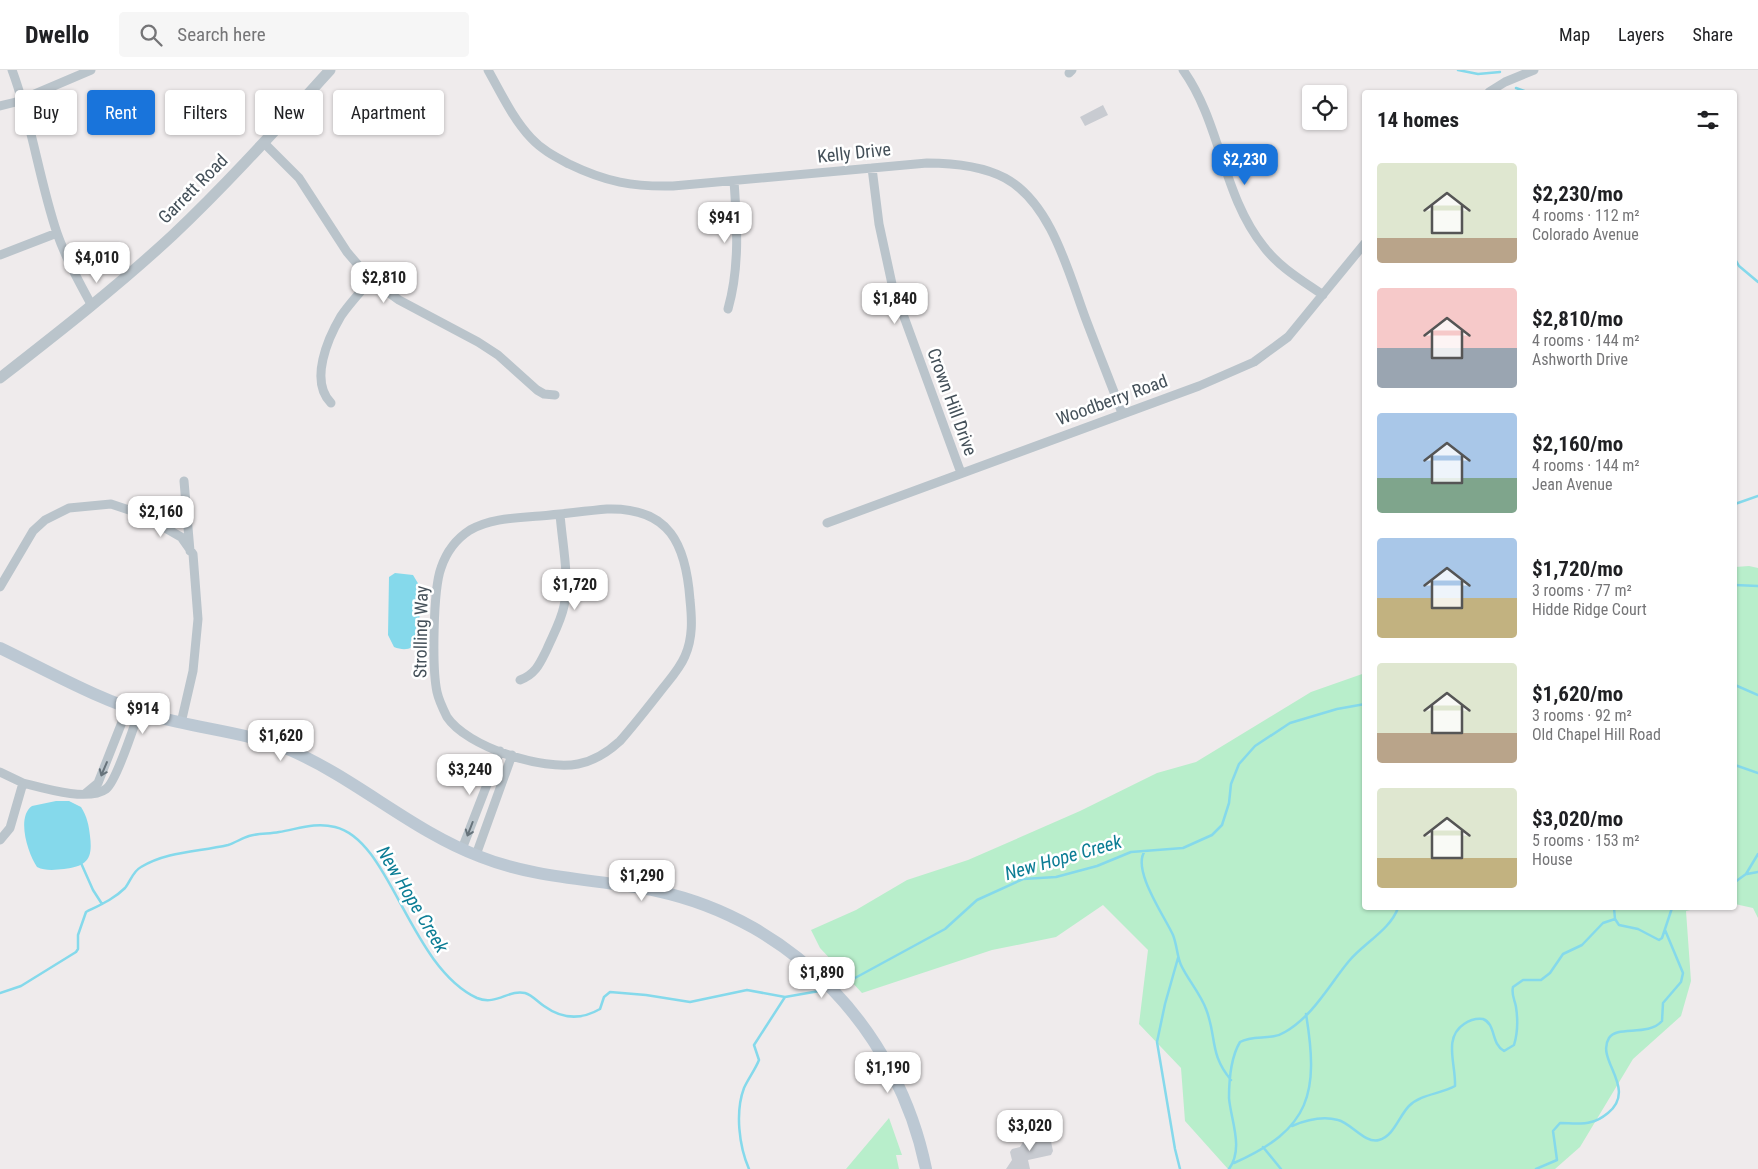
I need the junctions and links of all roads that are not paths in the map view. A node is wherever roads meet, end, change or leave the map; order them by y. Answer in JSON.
{"nodes":[{"id":1,"x":12,"y":70,"type":"edge"},
{"id":2,"x":91,"y":70,"type":"edge"},
{"id":3,"x":330,"y":70,"type":"edge"},
{"id":4,"x":488,"y":70,"type":"edge"},
{"id":5,"x":1183,"y":70,"type":"edge"},
{"id":6,"x":1534,"y":70,"type":"edge"},
{"id":7,"x":19,"y":90,"type":"edge"},
{"id":8,"x":45,"y":90,"type":"edge"},
{"id":9,"x":1491,"y":90,"type":"edge"},
{"id":10,"x":15,"y":102,"type":"edge"},
{"id":11,"x":0,"y":106,"type":"edge"},
{"id":12,"x":31,"y":135,"type":"edge"},
{"id":13,"x":264,"y":142,"type":"junction"},
{"id":14,"x":872,"y":168,"type":"junction"},
{"id":15,"x":734,"y":180,"type":"junction"},
{"id":16,"x":57,"y":233,"type":"junction"},
{"id":17,"x":1362,"y":246,"type":"edge"},
{"id":18,"x":0,"y":255,"type":"edge"},
{"id":19,"x":371,"y":280,"type":"junction"},
{"id":20,"x":1323,"y":296,"type":"junction"},
{"id":21,"x":92,"y":306,"type":"junction"},
{"id":22,"x":728,"y":309,"type":"dead end"},
{"id":23,"x":0,"y":378,"type":"edge"},
{"id":24,"x":555,"y":395,"type":"dead end"},
{"id":25,"x":331,"y":403,"type":"dead end"},
{"id":26,"x":1122,"y":413,"type":"junction"},
{"id":27,"x":961,"y":473,"type":"junction"},
{"id":28,"x":184,"y":481,"type":"dead end"},
{"id":29,"x":560,"y":514,"type":"junction"},
{"id":30,"x":827,"y":523,"type":"dead end"},
{"id":31,"x":190,"y":551,"type":"junction"},
{"id":32,"x":0,"y":587,"type":"edge"},
{"id":33,"x":0,"y":648,"type":"edge"},
{"id":34,"x":520,"y":680,"type":"dead end"},
{"id":35,"x":133,"y":709,"type":"junction"},
{"id":36,"x":181,"y":723,"type":"junction"},
{"id":37,"x":500,"y":751,"type":"junction"},
{"id":38,"x":512,"y":755,"type":"junction"},
{"id":39,"x":0,"y":772,"type":"edge"},
{"id":40,"x":23,"y":783,"type":"junction"},
{"id":41,"x":481,"y":800,"type":"junction"},
{"id":42,"x":494,"y":805,"type":"junction"},
{"id":43,"x":0,"y":840,"type":"edge"},
{"id":44,"x":462,"y":850,"type":"junction"},
{"id":45,"x":476,"y":856,"type":"junction"},
{"id":46,"x":926,"y":1169,"type":"edge"}],
"edges":[{"from":1,"to":7,"type":"street"},
{"from":2,"to":8,"type":"street"},
{"from":3,"to":13,"type":"street","name":"Garrett Road"},
{"from":4,"to":15,"type":"street","name":"Kelly Drive"},
{"from":5,"to":20,"type":"street"},
{"from":6,"to":9,"type":"street"},
{"from":10,"to":11,"type":"street"},
{"from":12,"to":16,"type":"street"},
{"from":13,"to":19,"type":"street"},
{"from":13,"to":21,"type":"street","name":"Garrett Road"},
{"from":14,"to":15,"type":"street","name":"Kelly Drive"},
{"from":14,"to":26,"type":"street","name":"Kelly Drive"},
{"from":14,"to":27,"type":"street","name":"Crown Hill Drive"},
{"from":15,"to":22,"type":"street"},
{"from":16,"to":18,"type":"street"},
{"from":16,"to":21,"type":"street"},
{"from":17,"to":20,"type":"street","name":"Woodberry Road"},
{"from":19,"to":24,"type":"street"},
{"from":19,"to":25,"type":"street"},
{"from":20,"to":26,"type":"street","name":"Woodberry Road"},
{"from":21,"to":23,"type":"street","name":"Garrett Road"},
{"from":26,"to":27,"type":"street","name":"Woodberry Road"},
{"from":27,"to":30,"type":"street","name":"Woodberry Road"},
{"from":28,"to":31,"type":"street"},
{"from":29,"to":34,"type":"street"},
{"from":29,"to":37,"type":"street","name":"Strolling Way"},
{"from":29,"to":38,"type":"street","name":"Strolling Way"},
{"from":31,"to":32,"type":"street"},
{"from":31,"to":36,"type":"street"},
{"from":33,"to":35,"type":"main road"},
{"from":35,"to":36,"type":"main road"},
{"from":35,"to":40,"type":"street"},
{"from":36,"to":44,"type":"main road"},
{"from":37,"to":38,"type":"street","name":"Strolling Way"},
{"from":37,"to":41,"type":"street"},
{"from":38,"to":42,"type":"street"},
{"from":39,"to":40,"type":"street"},
{"from":40,"to":43,"type":"street"},
{"from":41,"to":42,"type":"street"},
{"from":41,"to":44,"type":"street","one_way":true},
{"from":42,"to":45,"type":"street"},
{"from":44,"to":45,"type":"main road"},
{"from":45,"to":46,"type":"main road"}]}
